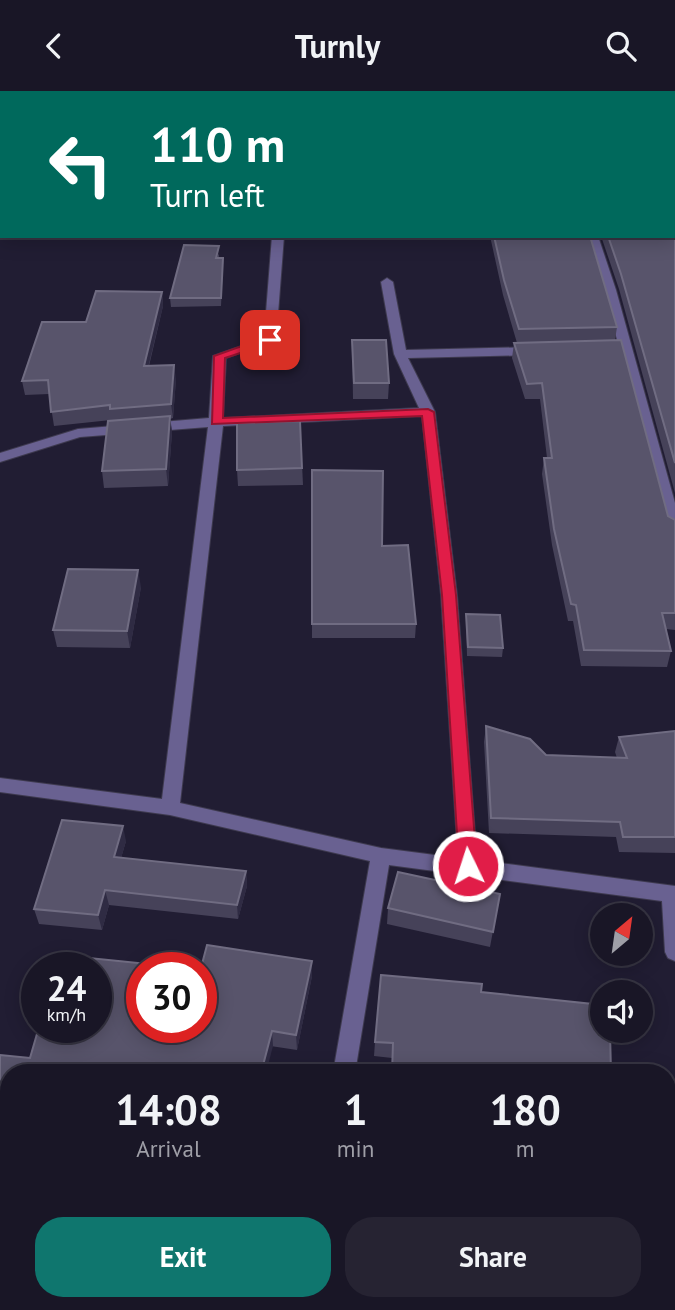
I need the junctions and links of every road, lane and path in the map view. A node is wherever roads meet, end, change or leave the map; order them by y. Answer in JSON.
{"nodes":[{"id":1,"x":278,"y":238,"type":"edge"},
{"id":2,"x":593,"y":238,"type":"edge"},
{"id":3,"x":387,"y":282,"type":"dead end"},
{"id":4,"x":554,"y":350,"type":"edge"},
{"id":5,"x":400,"y":354,"type":"junction"},
{"id":6,"x":428,"y":412,"type":"junction"},
{"id":7,"x":216,"y":422,"type":"junction"},
{"id":8,"x":0,"y":458,"type":"edge"},
{"id":9,"x":675,"y":531,"type":"edge"},
{"id":10,"x":0,"y":785,"type":"edge"},
{"id":11,"x":170,"y":808,"type":"junction"},
{"id":12,"x":381,"y":856,"type":"junction"},
{"id":13,"x":468,"y":866,"type":"junction"},
{"id":14,"x":673,"y":893,"type":"edge"},
{"id":15,"x":675,"y":952,"type":"edge"},
{"id":16,"x":346,"y":1064,"type":"edge"}],
"edges":[{"from":1,"to":7,"type":"street"},
{"from":2,"to":9,"type":"street"},
{"from":3,"to":5,"type":"street"},
{"from":4,"to":5,"type":"street"},
{"from":5,"to":6,"type":"street"},
{"from":6,"to":7,"type":"street"},
{"from":6,"to":13,"type":"street"},
{"from":7,"to":8,"type":"street"},
{"from":7,"to":11,"type":"street"},
{"from":10,"to":11,"type":"street"},
{"from":11,"to":12,"type":"street"},
{"from":12,"to":13,"type":"street"},
{"from":12,"to":16,"type":"street"},
{"from":13,"to":14,"type":"street"},
{"from":14,"to":15,"type":"street"}]}
